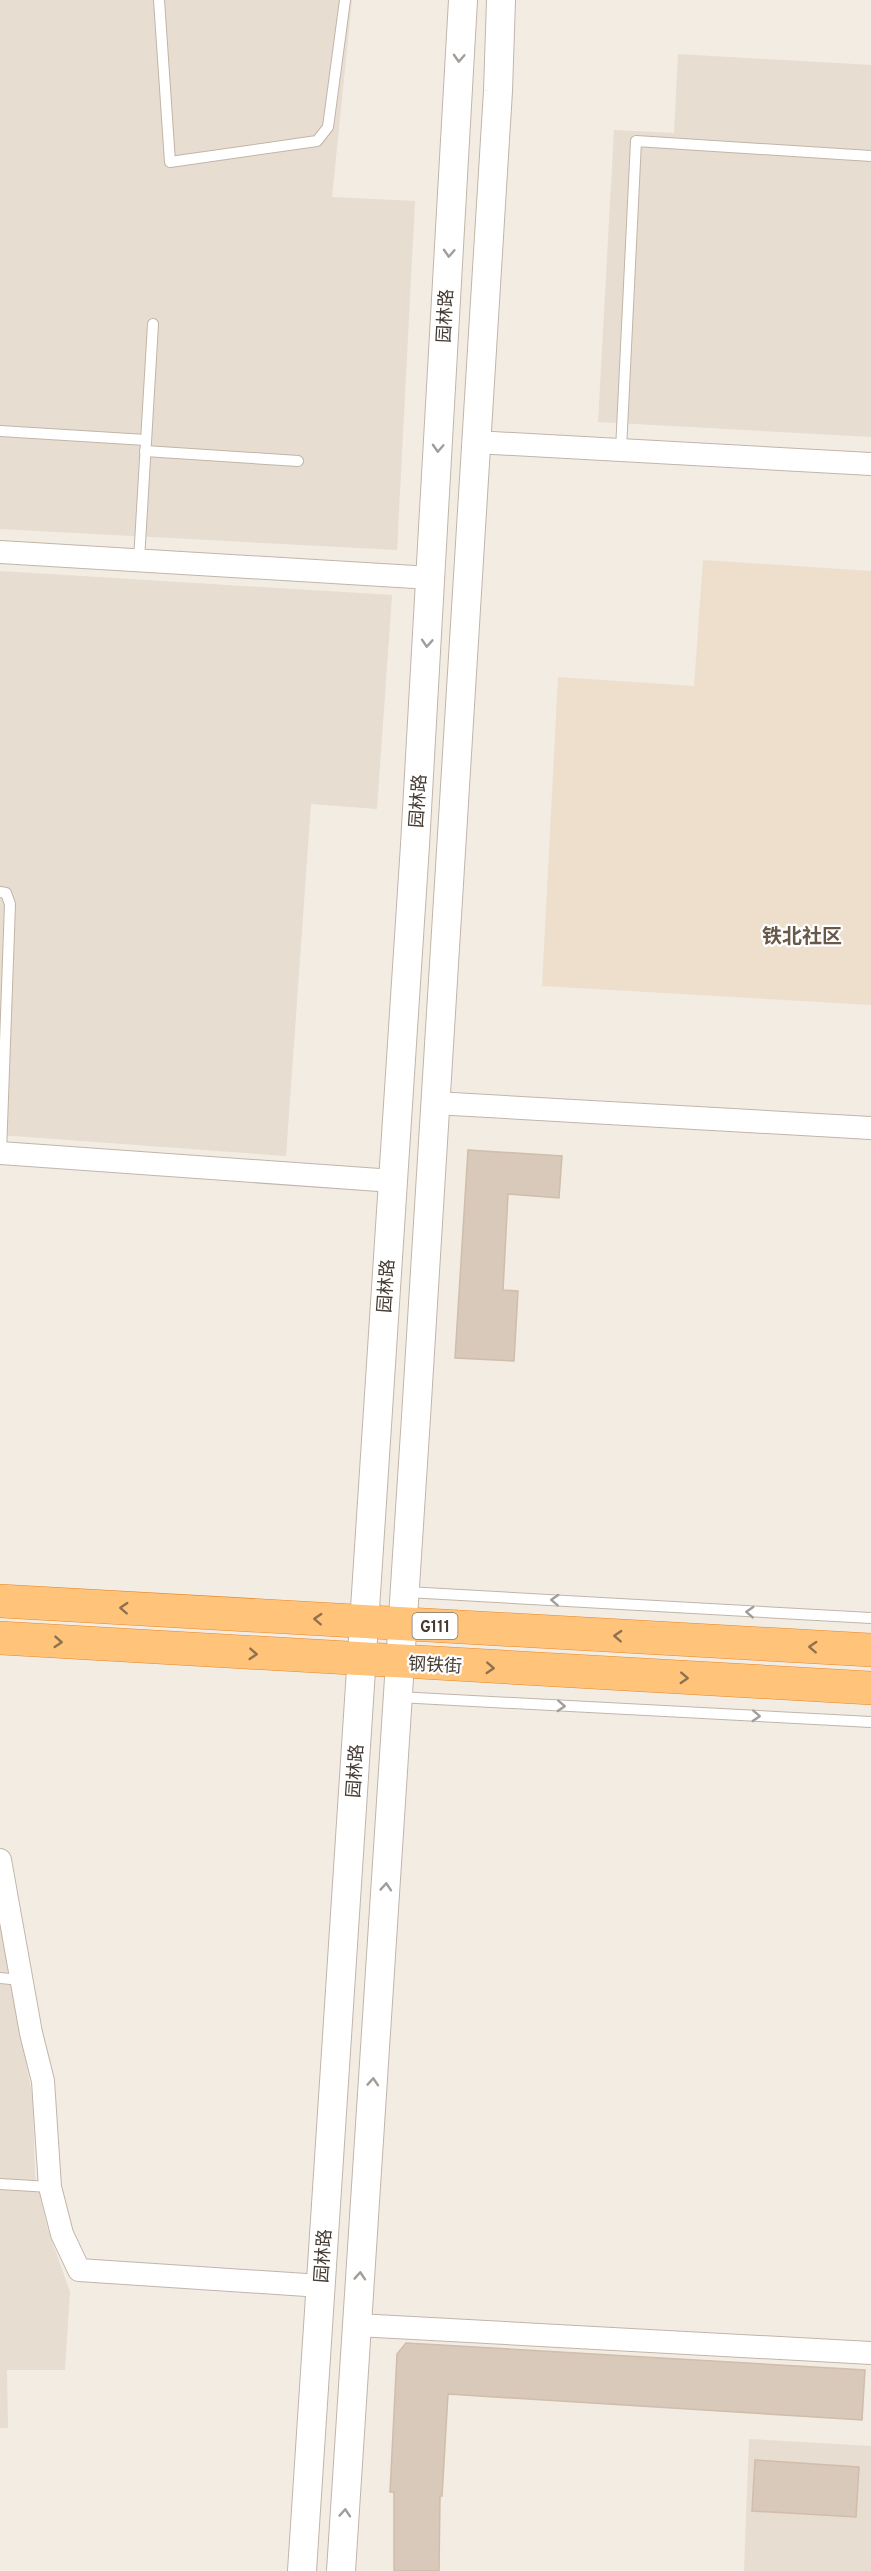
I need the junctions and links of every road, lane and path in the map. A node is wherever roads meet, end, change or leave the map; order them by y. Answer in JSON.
{"nodes":[{"id":1,"x":159,"y":0,"type":"edge"},
{"id":2,"x":345,"y":0,"type":"edge"},
{"id":3,"x":463,"y":0,"type":"edge"},
{"id":4,"x":501,"y":0,"type":"edge"},
{"id":5,"x":871,"y":156,"type":"edge"},
{"id":6,"x":153,"y":324,"type":"dead end"},
{"id":7,"x":0,"y":431,"type":"edge"},
{"id":8,"x":476,"y":442,"type":"junction"},
{"id":9,"x":145,"y":446,"type":"junction"},
{"id":10,"x":621,"y":450,"type":"junction"},
{"id":11,"x":298,"y":461,"type":"dead end"},
{"id":12,"x":871,"y":464,"type":"edge"},
{"id":13,"x":0,"y":552,"type":"edge"},
{"id":14,"x":139,"y":560,"type":"junction"},
{"id":15,"x":431,"y":578,"type":"junction"},
{"id":16,"x":0,"y":892,"type":"edge"},
{"id":17,"x":435,"y":1103,"type":"junction"},
{"id":18,"x":871,"y":1128,"type":"edge"},
{"id":19,"x":1,"y":1153,"type":"edge"},
{"id":20,"x":393,"y":1181,"type":"junction"},
{"id":21,"x":405,"y":1592,"type":"junction"},
{"id":22,"x":0,"y":1600,"type":"edge"},
{"id":23,"x":871,"y":1618,"type":"edge"},
{"id":24,"x":364,"y":1622,"type":"junction"},
{"id":25,"x":403,"y":1624,"type":"junction"},
{"id":26,"x":0,"y":1638,"type":"edge"},
{"id":27,"x":871,"y":1650,"type":"edge"},
{"id":28,"x":362,"y":1660,"type":"junction"},
{"id":29,"x":400,"y":1663,"type":"junction"},
{"id":30,"x":871,"y":1688,"type":"edge"},
{"id":31,"x":398,"y":1697,"type":"junction"},
{"id":32,"x":871,"y":1722,"type":"edge"},
{"id":33,"x":0,"y":1860,"type":"edge"},
{"id":34,"x":10,"y":1979,"type":"edge"},
{"id":35,"x":0,"y":2184,"type":"edge"},
{"id":36,"x":50,"y":2187,"type":"junction"},
{"id":37,"x":321,"y":2286,"type":"junction"},
{"id":38,"x":357,"y":2325,"type":"junction"},
{"id":39,"x":871,"y":2352,"type":"edge"},
{"id":40,"x":302,"y":2571,"type":"edge"},
{"id":41,"x":341,"y":2571,"type":"edge"}],
"edges":[{"from":1,"to":2,"type":"lane"},
{"from":3,"to":15,"type":"street","name":"园林路","one_way":true},
{"from":4,"to":8,"type":"street","name":"园林路"},
{"from":5,"to":10,"type":"lane"},
{"from":6,"to":9,"type":"lane"},
{"from":7,"to":9,"type":"lane"},
{"from":8,"to":10,"type":"street"},
{"from":8,"to":17,"type":"street","name":"园林路"},
{"from":9,"to":11,"type":"lane"},
{"from":9,"to":14,"type":"lane"},
{"from":10,"to":12,"type":"street"},
{"from":13,"to":14,"type":"street"},
{"from":14,"to":15,"type":"street"},
{"from":15,"to":20,"type":"street","name":"园林路","one_way":true},
{"from":16,"to":19,"type":"lane"},
{"from":17,"to":18,"type":"street"},
{"from":17,"to":21,"type":"street","name":"园林路"},
{"from":19,"to":20,"type":"street"},
{"from":20,"to":24,"type":"street","name":"园林路"},
{"from":23,"to":21,"type":"lane","one_way":true},
{"from":21,"to":25,"type":"street","name":"园林路"},
{"from":24,"to":22,"type":"highway","number":"G111","one_way":true},
{"from":24,"to":25,"type":"highway","number":"G111"},
{"from":24,"to":28,"type":"street","name":"园林路"},
{"from":27,"to":25,"type":"highway","number":"G111","one_way":true},
{"from":25,"to":29,"type":"street","name":"园林路"},
{"from":26,"to":28,"type":"highway","name":"钢铁街","one_way":true},
{"from":28,"to":29,"type":"highway","name":"钢铁街"},
{"from":28,"to":37,"type":"street","name":"园林路"},
{"from":29,"to":30,"type":"highway","name":"钢铁街","one_way":true},
{"from":29,"to":31,"type":"street","name":"园林路"},
{"from":31,"to":32,"type":"lane","one_way":true},
{"from":38,"to":31,"type":"street","name":"园林路","one_way":true},
{"from":33,"to":34,"type":"street"},
{"from":34,"to":36,"type":"street"},
{"from":35,"to":36,"type":"lane"},
{"from":36,"to":37,"type":"street"},
{"from":37,"to":40,"type":"street","name":"园林路"},
{"from":38,"to":39,"type":"street"},
{"from":41,"to":38,"type":"street","name":"园林路","one_way":true}]}
